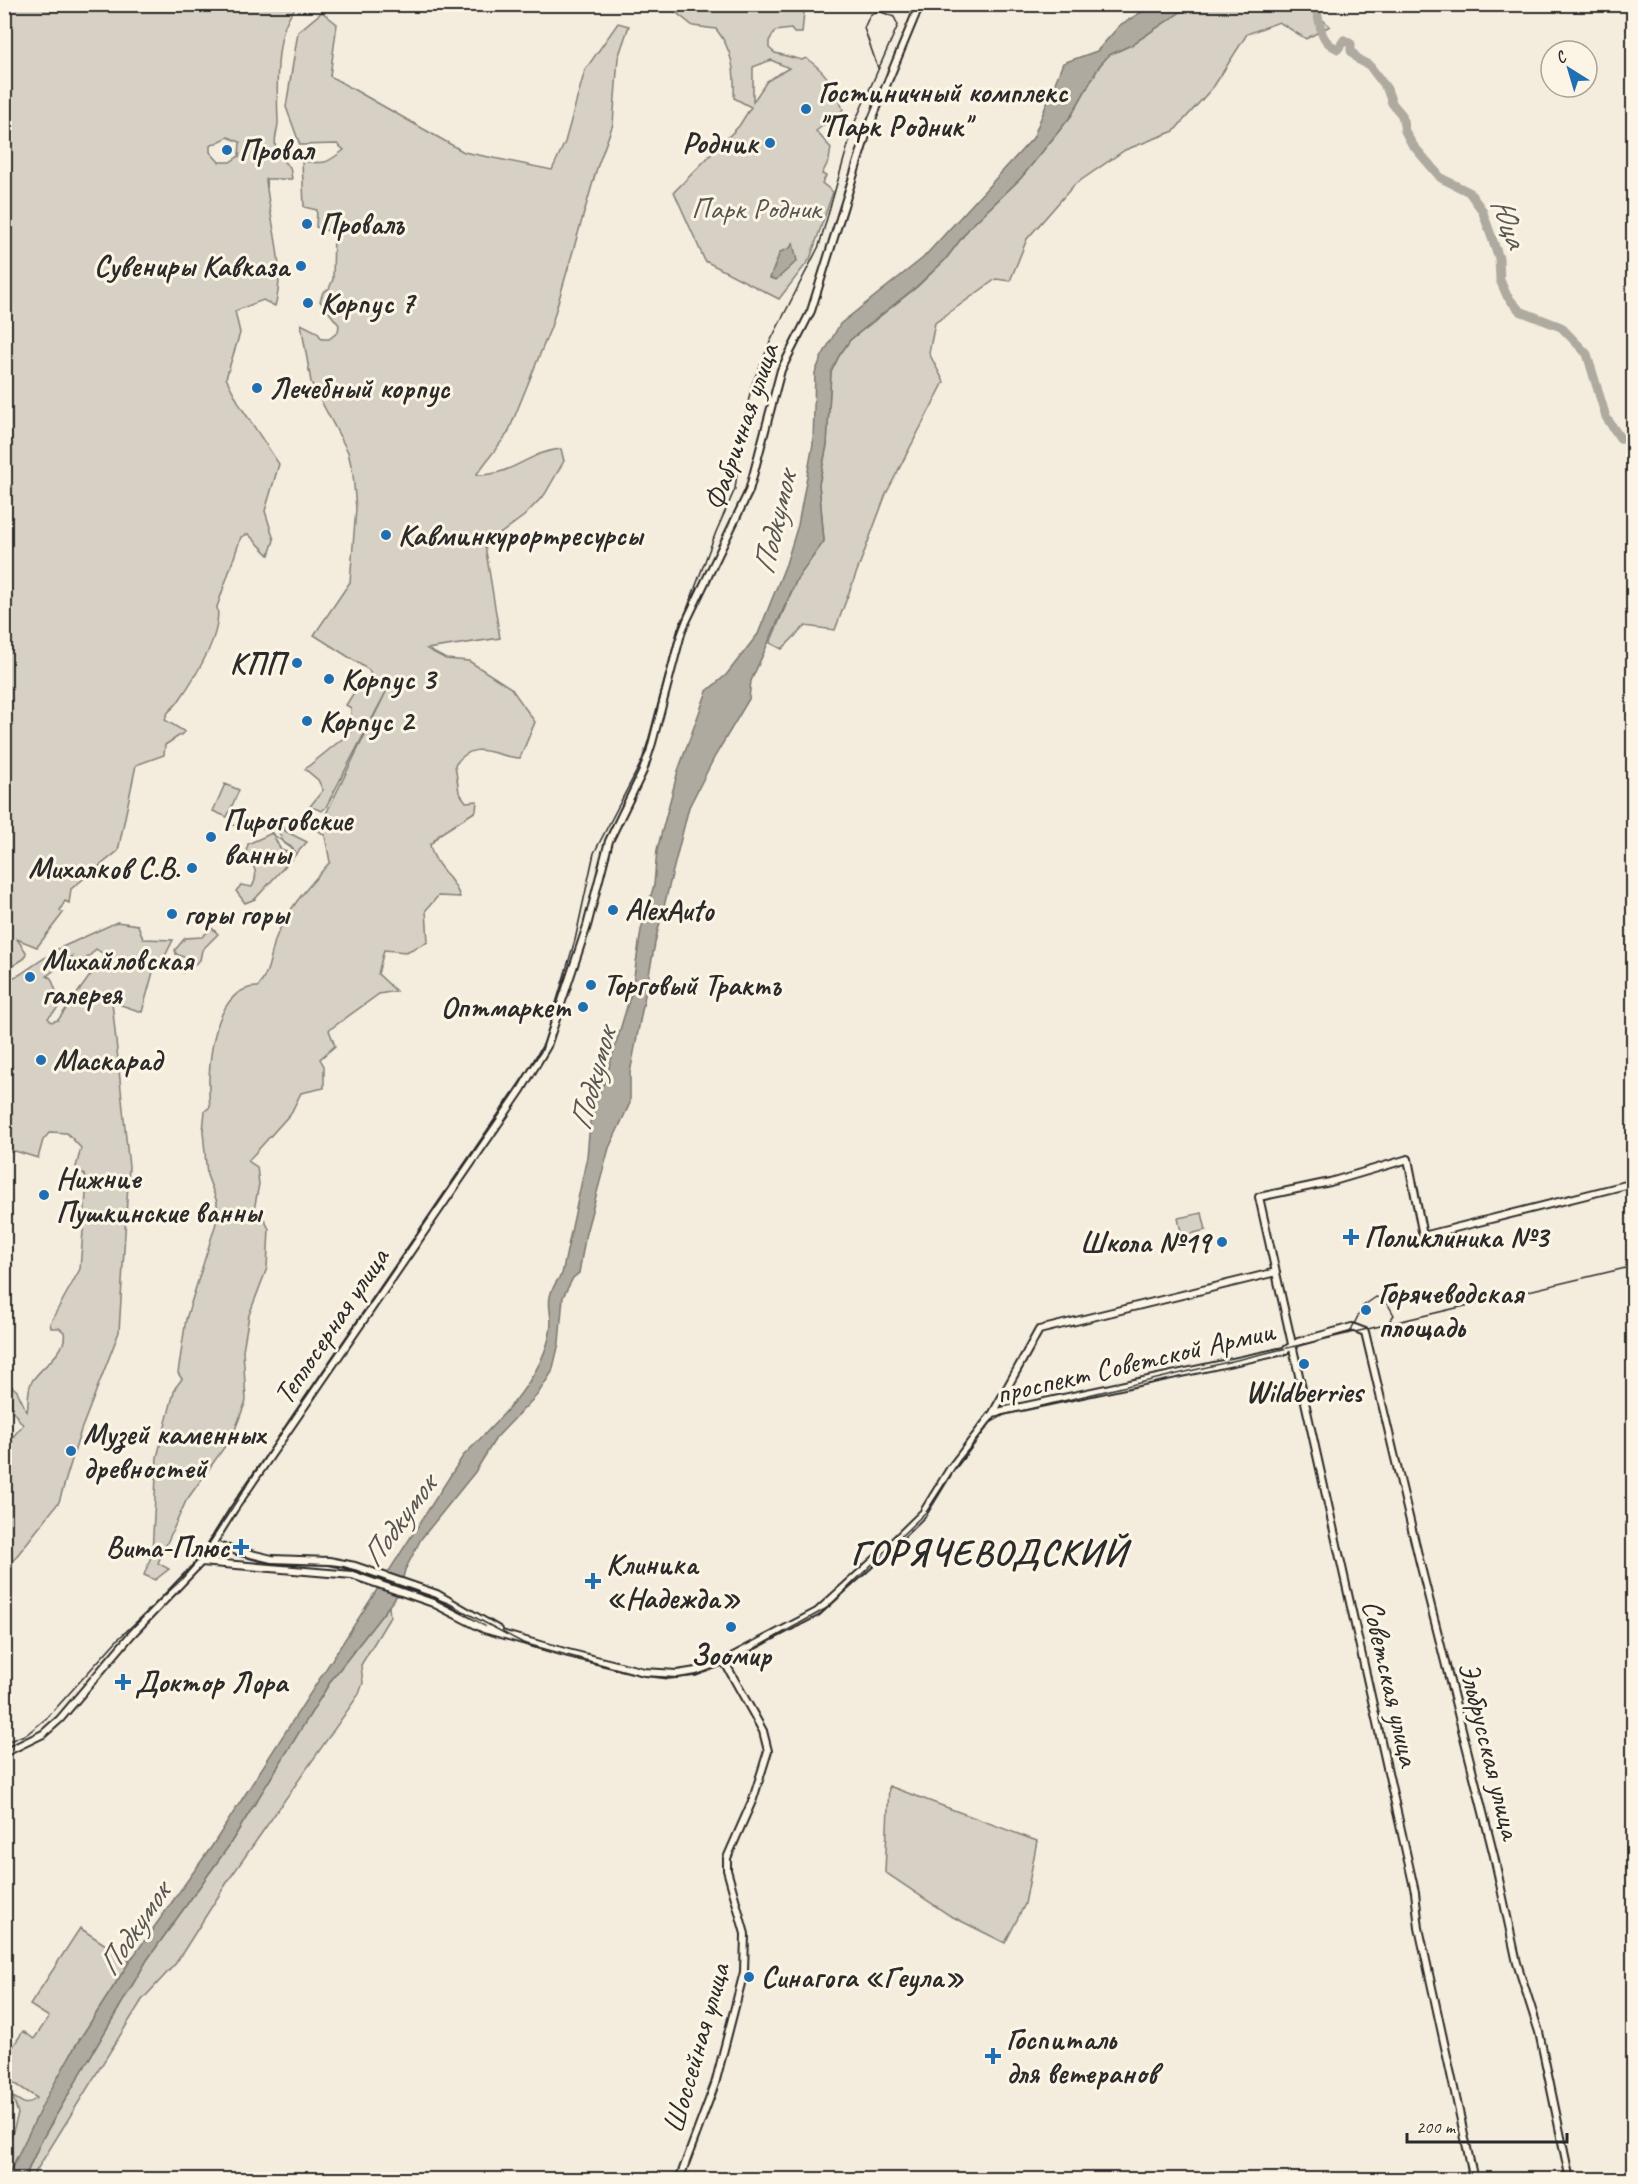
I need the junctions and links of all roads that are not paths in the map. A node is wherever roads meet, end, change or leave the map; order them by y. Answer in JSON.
{"nodes":[{"id":1,"x":920,"y":4,"type":"edge"},
{"id":2,"x":602,"y":863,"type":"joint"},
{"id":3,"x":1634,"y":1183,"type":"edge"},
{"id":4,"x":1276,"y":1272,"type":"junction"},
{"id":5,"x":1365,"y":1332,"type":"joint"},
{"id":6,"x":1291,"y":1348,"type":"junction"},
{"id":7,"x":993,"y":1413,"type":"junction"},
{"id":8,"x":213,"y":1545,"type":"junction"},
{"id":9,"x":201,"y":1562,"type":"junction"},
{"id":10,"x":511,"y":1637,"type":"junction"},
{"id":11,"x":724,"y":1661,"type":"junction"},
{"id":12,"x":4,"y":1753,"type":"edge"},
{"id":13,"x":679,"y":2180,"type":"edge"},
{"id":14,"x":1474,"y":2180,"type":"edge"},
{"id":15,"x":1570,"y":2180,"type":"edge"}],
"edges":[{"from":1,"to":2,"type":"main road","name":"Фабричная улица"},
{"from":2,"to":8,"type":"main road","name":"Теплосерная улица"},
{"from":3,"to":4,"type":"main road","name":"Советская улица"},
{"from":4,"to":6,"type":"main road","name":"Советская улица"},
{"from":4,"to":7,"type":"main road"},
{"from":5,"to":6,"type":"main road","name":"проспект Советской Армии"},
{"from":5,"to":15,"type":"main road","name":"Эльбрусская улица"},
{"from":6,"to":7,"type":"main road","name":"проспект Советской Армии"},
{"from":6,"to":14,"type":"main road","name":"Советская улица"},
{"from":7,"to":11,"type":"main road","name":"проспект Советской Армии"},
{"from":8,"to":9,"type":"main road","name":"Теплосерная улица"},
{"from":8,"to":10,"type":"main road","name":"проспект Советской Армии"},
{"from":9,"to":10,"type":"main road","name":"проспект Советской Армии"},
{"from":9,"to":12,"type":"main road","name":"Теплосерная улица"},
{"from":10,"to":11,"type":"main road","name":"проспект Советской Армии"},
{"from":11,"to":13,"type":"main road","name":"Шоссейная улица"}]}
